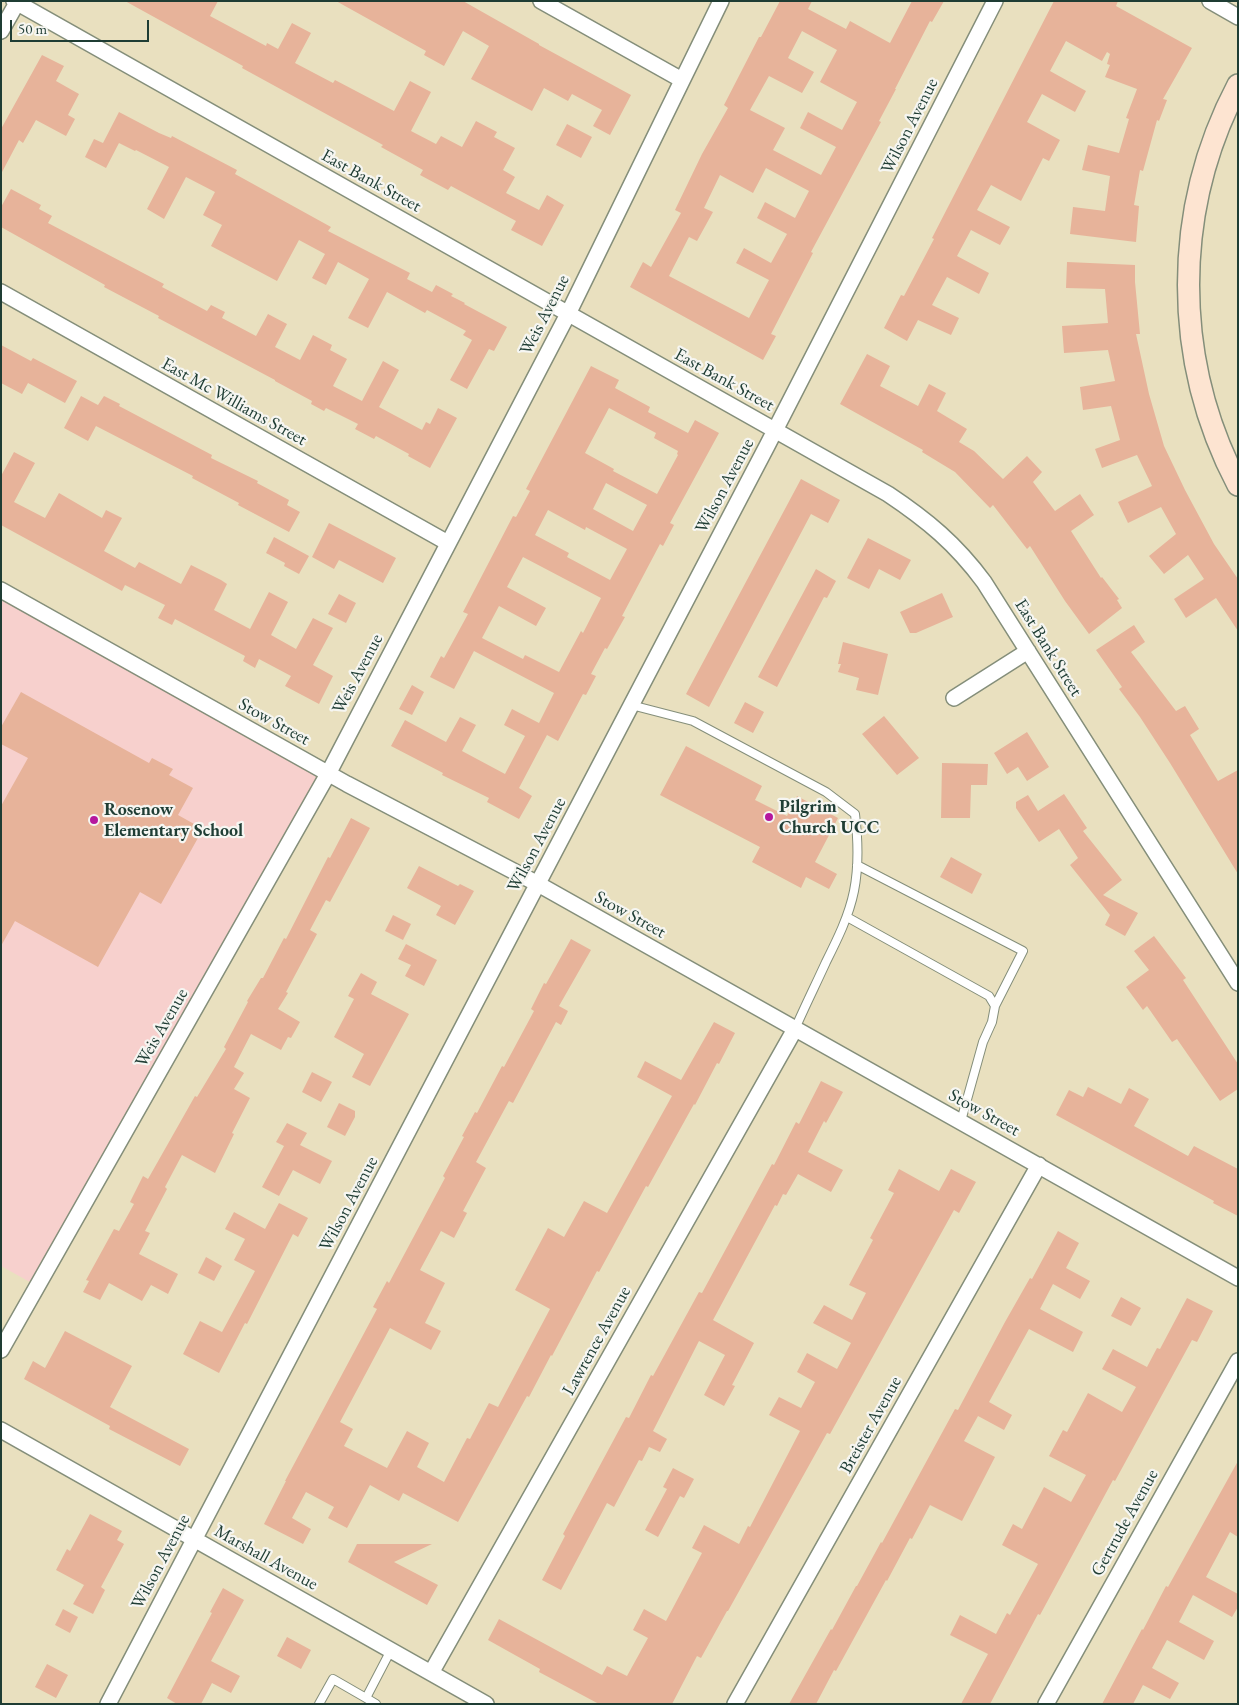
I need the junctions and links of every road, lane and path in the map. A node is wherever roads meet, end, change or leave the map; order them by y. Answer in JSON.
{"nodes":[{"id":1,"x":541,"y":1,"type":"edge"},
{"id":2,"x":721,"y":1,"type":"edge"},
{"id":3,"x":995,"y":1,"type":"edge"},
{"id":4,"x":1210,"y":1,"type":"edge"},
{"id":5,"x":16,"y":2,"type":"edge"},
{"id":6,"x":1238,"y":16,"type":"edge"},
{"id":7,"x":1,"y":31,"type":"edge"},
{"id":8,"x":682,"y":80,"type":"junction"},
{"id":9,"x":1238,"y":85,"type":"edge"},
{"id":10,"x":1,"y":292,"type":"edge"},
{"id":11,"x":568,"y":314,"type":"junction"},
{"id":12,"x":775,"y":430,"type":"junction"},
{"id":13,"x":1238,"y":484,"type":"edge"},
{"id":14,"x":448,"y":543,"type":"junction"},
{"id":15,"x":1,"y":590,"type":"edge"},
{"id":16,"x":1028,"y":651,"type":"junction"},
{"id":17,"x":954,"y":698,"type":"dead end"},
{"id":18,"x":631,"y":705,"type":"junction"},
{"id":19,"x":328,"y":774,"type":"junction"},
{"id":20,"x":857,"y":865,"type":"junction"},
{"id":21,"x":538,"y":884,"type":"junction"},
{"id":22,"x":847,"y":917,"type":"junction"},
{"id":23,"x":1238,"y":983,"type":"edge"},
{"id":24,"x":995,"y":1006,"type":"junction"},
{"id":25,"x":795,"y":1028,"type":"junction"},
{"id":26,"x":961,"y":1122,"type":"junction"},
{"id":27,"x":1039,"y":1165,"type":"junction"},
{"id":28,"x":1238,"y":1278,"type":"edge"},
{"id":29,"x":1,"y":1350,"type":"edge"},
{"id":30,"x":1238,"y":1361,"type":"edge"},
{"id":31,"x":1,"y":1430,"type":"edge"},
{"id":32,"x":195,"y":1539,"type":"junction"},
{"id":33,"x":391,"y":1650,"type":"junction"},
{"id":34,"x":431,"y":1673,"type":"junction"},
{"id":35,"x":366,"y":1698,"type":"junction"},
{"id":36,"x":108,"y":1704,"type":"edge"},
{"id":37,"x":319,"y":1704,"type":"edge"},
{"id":38,"x":376,"y":1704,"type":"edge"},
{"id":39,"x":486,"y":1704,"type":"edge"},
{"id":40,"x":735,"y":1704,"type":"edge"},
{"id":41,"x":1046,"y":1704,"type":"edge"}],
"edges":[{"from":1,"to":8,"type":"street"},
{"from":2,"to":8,"type":"street","name":"Weis Avenue"},
{"from":3,"to":12,"type":"street","name":"Wilson Avenue"},
{"from":4,"to":6,"type":"street"},
{"from":5,"to":7,"type":"street"},
{"from":5,"to":11,"type":"street","name":"East Bank Street"},
{"from":8,"to":11,"type":"street","name":"Weis Avenue"},
{"from":9,"to":13,"type":"street"},
{"from":10,"to":14,"type":"street","name":"East Mc Williams Street"},
{"from":11,"to":12,"type":"street","name":"East Bank Street"},
{"from":11,"to":14,"type":"street","name":"Weis Avenue"},
{"from":12,"to":16,"type":"street","name":"East Bank Street"},
{"from":12,"to":18,"type":"street","name":"Wilson Avenue"},
{"from":14,"to":19,"type":"street","name":"Weis Avenue"},
{"from":15,"to":19,"type":"street","name":"Stow Street"},
{"from":16,"to":17,"type":"street"},
{"from":16,"to":23,"type":"street","name":"East Bank Street"},
{"from":18,"to":20,"type":"lane"},
{"from":18,"to":21,"type":"street","name":"Wilson Avenue"},
{"from":19,"to":21,"type":"street","name":"Stow Street"},
{"from":19,"to":29,"type":"street","name":"Weis Avenue"},
{"from":20,"to":22,"type":"lane"},
{"from":20,"to":24,"type":"lane"},
{"from":21,"to":25,"type":"street","name":"Stow Street"},
{"from":21,"to":32,"type":"street","name":"Wilson Avenue"},
{"from":22,"to":24,"type":"lane"},
{"from":22,"to":25,"type":"lane"},
{"from":24,"to":26,"type":"lane"},
{"from":25,"to":26,"type":"street","name":"Stow Street"},
{"from":25,"to":34,"type":"street","name":"Lawrence Avenue"},
{"from":26,"to":27,"type":"street","name":"Stow Street"},
{"from":27,"to":28,"type":"street","name":"Stow Street"},
{"from":27,"to":40,"type":"street","name":"Breister Avenue"},
{"from":30,"to":41,"type":"street","name":"Gertrude Avenue"},
{"from":31,"to":32,"type":"street","name":"Marshall Avenue"},
{"from":32,"to":33,"type":"street","name":"Marshall Avenue"},
{"from":32,"to":36,"type":"street","name":"Wilson Avenue"},
{"from":33,"to":34,"type":"street","name":"Marshall Avenue"},
{"from":33,"to":35,"type":"lane"},
{"from":34,"to":39,"type":"street","name":"Marshall Avenue"},
{"from":35,"to":37,"type":"lane"},
{"from":35,"to":38,"type":"lane"}]}
